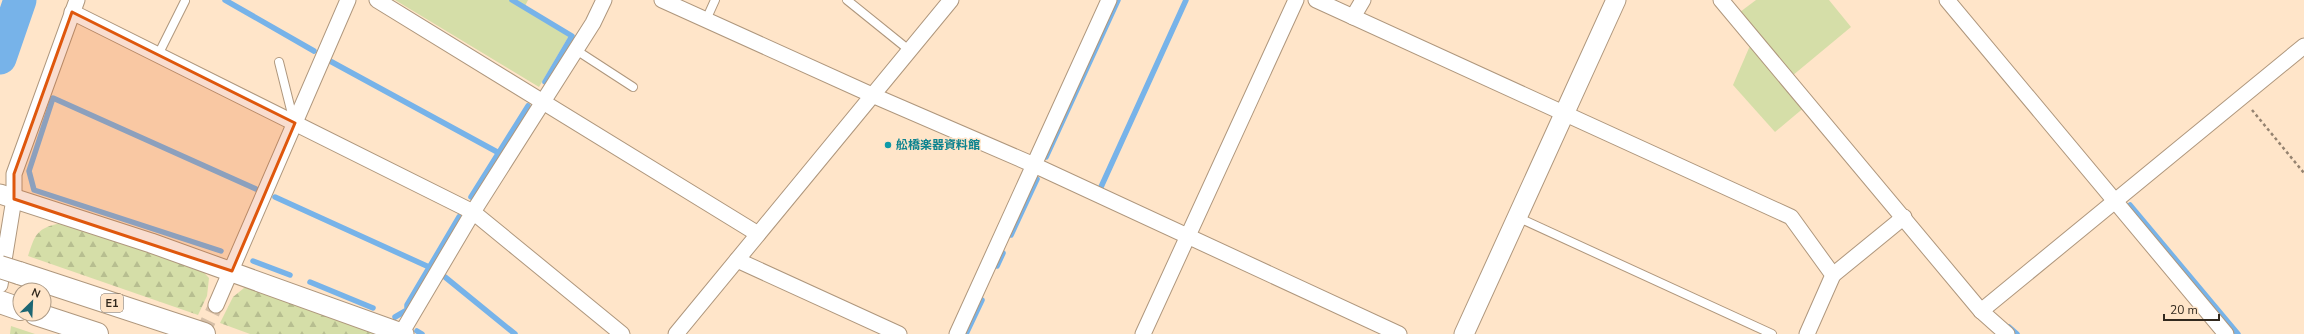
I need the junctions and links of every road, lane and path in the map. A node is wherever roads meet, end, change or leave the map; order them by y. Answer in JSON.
{"nodes":[{"id":1,"x":348,"y":0,"type":"edge"},
{"id":2,"x":377,"y":0,"type":"edge"},
{"id":3,"x":604,"y":0,"type":"edge"},
{"id":4,"x":662,"y":0,"type":"edge"},
{"id":5,"x":715,"y":0,"type":"edge"},
{"id":6,"x":847,"y":0,"type":"edge"},
{"id":7,"x":951,"y":0,"type":"edge"},
{"id":8,"x":1109,"y":0,"type":"edge"},
{"id":9,"x":1296,"y":0,"type":"edge"},
{"id":10,"x":1316,"y":0,"type":"edge"},
{"id":11,"x":1363,"y":0,"type":"edge"},
{"id":12,"x":1616,"y":0,"type":"edge"},
{"id":13,"x":1721,"y":0,"type":"edge"},
{"id":14,"x":1947,"y":0,"type":"edge"},
{"id":15,"x":185,"y":1,"type":"dead end"},
{"id":16,"x":75,"y":6,"type":"edge"},
{"id":17,"x":1353,"y":17,"type":"junction"},
{"id":18,"x":706,"y":20,"type":"junction"},
{"id":19,"x":2304,"y":46,"type":"edge"},
{"id":20,"x":576,"y":50,"type":"junction"},
{"id":21,"x":909,"y":50,"type":"junction"},
{"id":22,"x":158,"y":55,"type":"junction"},
{"id":23,"x":279,"y":62,"type":"dead end"},
{"id":24,"x":633,"y":87,"type":"dead end"},
{"id":25,"x":872,"y":95,"type":"junction"},
{"id":26,"x":2242,"y":97,"type":"junction"},
{"id":27,"x":542,"y":102,"type":"junction"},
{"id":28,"x":1564,"y":114,"type":"junction"},
{"id":29,"x":295,"y":123,"type":"junction"},
{"id":30,"x":1034,"y":165,"type":"junction"},
{"id":31,"x":2304,"y":173,"type":"edge"},
{"id":32,"x":7,"y":196,"type":"edge"},
{"id":33,"x":2116,"y":202,"type":"junction"},
{"id":34,"x":473,"y":212,"type":"junction"},
{"id":35,"x":1518,"y":217,"type":"junction"},
{"id":36,"x":1904,"y":217,"type":"junction"},
{"id":37,"x":758,"y":234,"type":"junction"},
{"id":38,"x":1188,"y":237,"type":"junction"},
{"id":39,"x":737,"y":260,"type":"junction"},
{"id":40,"x":9,"y":270,"type":"edge"},
{"id":41,"x":232,"y":271,"type":"junction"},
{"id":42,"x":1833,"y":275,"type":"junction"},
{"id":43,"x":0,"y":285,"type":"edge"},
{"id":44,"x":216,"y":304,"type":"tunnel mouth"},
{"id":45,"x":1981,"y":311,"type":"junction"},
{"id":46,"x":52,"y":319,"type":"edge"},
{"id":47,"x":403,"y":333,"type":"edge"},
{"id":48,"x":97,"y":334,"type":"edge"},
{"id":49,"x":204,"y":334,"type":"edge"},
{"id":50,"x":622,"y":334,"type":"edge"},
{"id":51,"x":676,"y":334,"type":"edge"},
{"id":52,"x":899,"y":334,"type":"edge"},
{"id":53,"x":957,"y":334,"type":"edge"},
{"id":54,"x":1143,"y":334,"type":"edge"},
{"id":55,"x":1399,"y":334,"type":"edge"},
{"id":56,"x":1464,"y":334,"type":"edge"},
{"id":57,"x":1772,"y":334,"type":"edge"},
{"id":58,"x":1807,"y":334,"type":"edge"},
{"id":59,"x":2007,"y":334,"type":"edge"},
{"id":60,"x":2226,"y":334,"type":"edge"}],
"edges":[{"from":1,"to":29,"type":"street"},
{"from":2,"to":27,"type":"street"},
{"from":3,"to":20,"type":"street"},
{"from":4,"to":18,"type":"street"},
{"from":5,"to":18,"type":"lane"},
{"from":6,"to":21,"type":"lane"},
{"from":7,"to":21,"type":"street"},
{"from":8,"to":30,"type":"street"},
{"from":9,"to":38,"type":"street"},
{"from":10,"to":17,"type":"street"},
{"from":11,"to":17,"type":"street"},
{"from":12,"to":28,"type":"street"},
{"from":13,"to":36,"type":"street"},
{"from":14,"to":33,"type":"street"},
{"from":15,"to":22,"type":"lane"},
{"from":16,"to":22,"type":"street"},
{"from":16,"to":32,"type":"street"},
{"from":17,"to":28,"type":"street"},
{"from":18,"to":25,"type":"street"},
{"from":19,"to":26,"type":"street"},
{"from":20,"to":24,"type":"lane"},
{"from":20,"to":27,"type":"street"},
{"from":21,"to":25,"type":"street"},
{"from":22,"to":29,"type":"street"},
{"from":23,"to":29,"type":"lane"},
{"from":25,"to":30,"type":"street"},
{"from":25,"to":37,"type":"street"},
{"from":26,"to":31,"type":"path"},
{"from":26,"to":33,"type":"street"},
{"from":27,"to":34,"type":"street"},
{"from":27,"to":37,"type":"street"},
{"from":28,"to":35,"type":"street"},
{"from":28,"to":42,"type":"street"},
{"from":29,"to":34,"type":"street"},
{"from":29,"to":41,"type":"street"},
{"from":30,"to":38,"type":"street"},
{"from":30,"to":53,"type":"street"},
{"from":32,"to":41,"type":"street"},
{"from":32,"to":43,"type":"street"},
{"from":33,"to":45,"type":"street"},
{"from":33,"to":60,"type":"street"},
{"from":34,"to":47,"type":"street"},
{"from":34,"to":50,"type":"street"},
{"from":35,"to":56,"type":"street"},
{"from":35,"to":57,"type":"lane"},
{"from":36,"to":42,"type":"street"},
{"from":36,"to":45,"type":"street"},
{"from":37,"to":39,"type":"street"},
{"from":38,"to":54,"type":"street"},
{"from":38,"to":55,"type":"street"},
{"from":39,"to":51,"type":"street"},
{"from":39,"to":52,"type":"street"},
{"from":40,"to":49,"type":"highway","number":"E1"},
{"from":41,"to":44,"type":"street"},
{"from":41,"to":47,"type":"street"},
{"from":42,"to":58,"type":"street"},
{"from":45,"to":59,"type":"street"},
{"from":46,"to":48,"type":"highway"}]}
